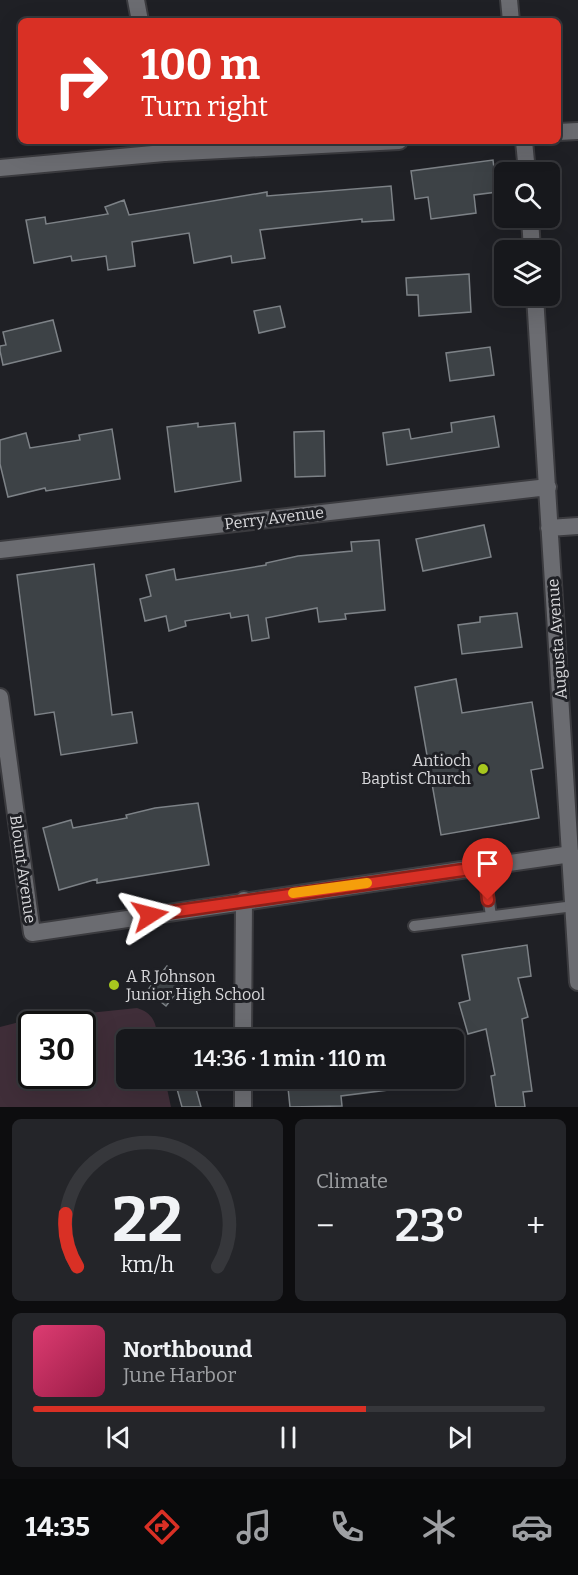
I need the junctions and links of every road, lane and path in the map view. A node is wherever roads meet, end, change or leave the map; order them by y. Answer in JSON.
{"nodes":[{"id":1,"x":136,"y":0,"type":"edge"},
{"id":2,"x":509,"y":0,"type":"edge"},
{"id":3,"x":139,"y":18,"type":"edge"},
{"id":4,"x":511,"y":18,"type":"edge"},
{"id":5,"x":578,"y":130,"type":"edge"},
{"id":6,"x":561,"y":132,"type":"edge"},
{"id":7,"x":281,"y":144,"type":"edge"},
{"id":8,"x":524,"y":144,"type":"edge"},
{"id":9,"x":163,"y":147,"type":"edge"},
{"id":10,"x":525,"y":162,"type":"edge"},
{"id":11,"x":0,"y":168,"type":"edge"},
{"id":12,"x":536,"y":306,"type":"edge"},
{"id":13,"x":548,"y":487,"type":"junction"},
{"id":14,"x":578,"y":526,"type":"edge"},
{"id":15,"x":549,"y":528,"type":"junction"},
{"id":16,"x":0,"y":550,"type":"edge"},
{"id":17,"x":0,"y":697,"type":"edge"},
{"id":18,"x":571,"y":854,"type":"junction"},
{"id":19,"x":484,"y":867,"type":"junction"},
{"id":20,"x":244,"y":900,"type":"junction"},
{"id":21,"x":574,"y":906,"type":"junction"},
{"id":22,"x":491,"y":916,"type":"junction"},
{"id":23,"x":414,"y":926,"type":"dead end"},
{"id":24,"x":577,"y":935,"type":"edge"},
{"id":25,"x":578,"y":982,"type":"edge"},
{"id":26,"x":243,"y":1029,"type":"edge"},
{"id":27,"x":243,"y":1089,"type":"edge"},
{"id":28,"x":243,"y":1107,"type":"edge"}],
"edges":[{"from":1,"to":3,"type":"street"},
{"from":2,"to":4,"type":"street"},
{"from":5,"to":6,"type":"street"},
{"from":7,"to":9,"type":"street"},
{"from":8,"to":10,"type":"street"},
{"from":9,"to":11,"type":"street"},
{"from":12,"to":13,"type":"street","name":"Augusta Avenue"},
{"from":13,"to":15,"type":"street","name":"Augusta Avenue"},
{"from":13,"to":16,"type":"street","name":"Perry Avenue"},
{"from":14,"to":15,"type":"street"},
{"from":15,"to":18,"type":"street","name":"Augusta Avenue"},
{"from":17,"to":20,"type":"street","name":"Blount Avenue"},
{"from":18,"to":19,"type":"street"},
{"from":18,"to":21,"type":"street","name":"Augusta Avenue"},
{"from":19,"to":20,"type":"street"},
{"from":19,"to":22,"type":"lane"},
{"from":20,"to":26,"type":"street"},
{"from":21,"to":22,"type":"lane"},
{"from":21,"to":24,"type":"street","name":"Augusta Avenue"},
{"from":22,"to":23,"type":"lane"},
{"from":24,"to":25,"type":"street","name":"Augusta Avenue"},
{"from":27,"to":28,"type":"street"}]}
